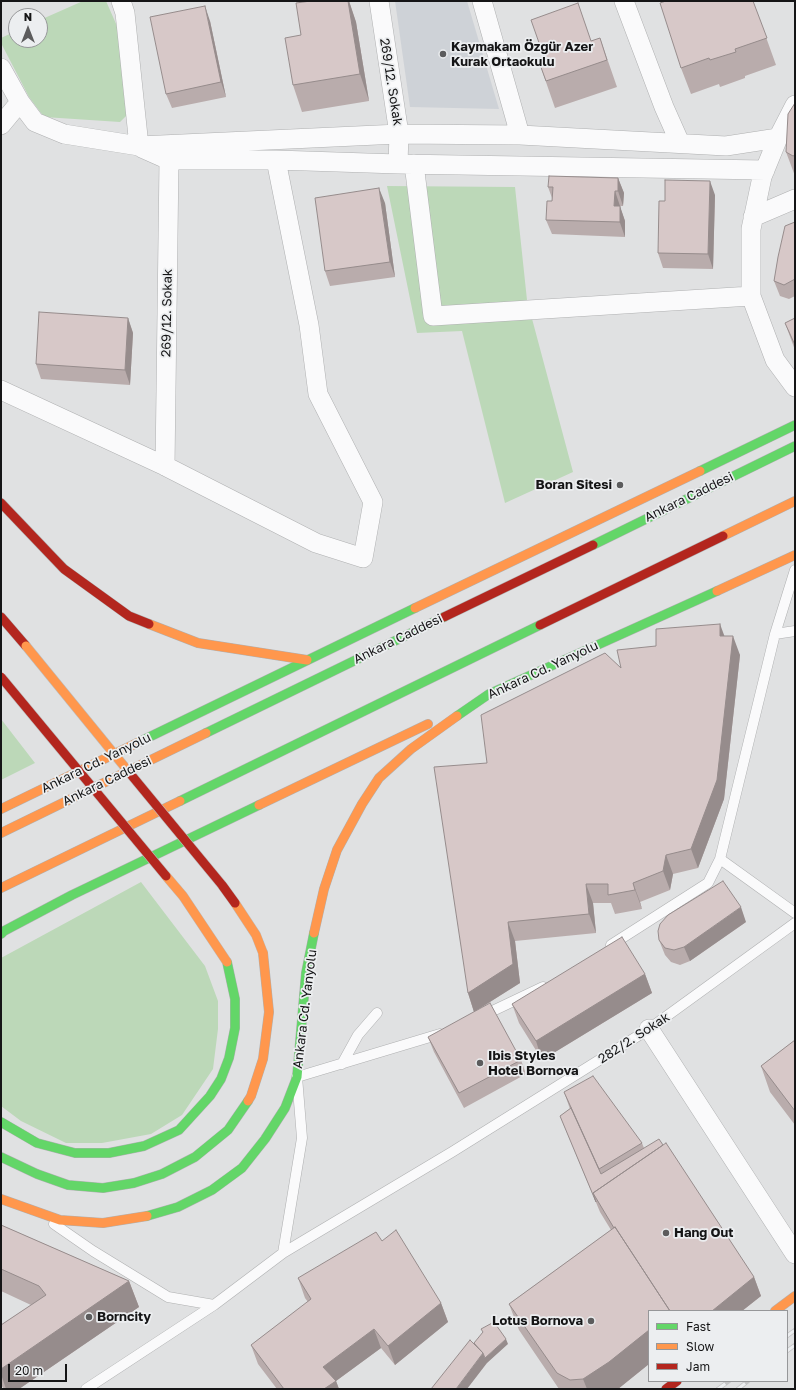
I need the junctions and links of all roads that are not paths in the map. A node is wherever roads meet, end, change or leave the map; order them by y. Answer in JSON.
{"nodes":[{"id":1,"x":121,"y":1,"type":"edge"},
{"id":2,"x":379,"y":1,"type":"edge"},
{"id":3,"x":482,"y":1,"type":"edge"},
{"id":4,"x":624,"y":1,"type":"edge"},
{"id":5,"x":1,"y":68,"type":"edge"},
{"id":6,"x":20,"y":102,"type":"junction"},
{"id":7,"x":795,"y":105,"type":"edge"},
{"id":8,"x":1,"y":125,"type":"edge"},
{"id":9,"x":399,"y":134,"type":"junction"},
{"id":10,"x":520,"y":135,"type":"junction"},
{"id":11,"x":778,"y":138,"type":"junction"},
{"id":12,"x":680,"y":143,"type":"junction"},
{"id":13,"x":139,"y":146,"type":"junction"},
{"id":14,"x":169,"y":160,"type":"junction"},
{"id":15,"x":276,"y":160,"type":"junction"},
{"id":16,"x":406,"y":164,"type":"junction"},
{"id":17,"x":764,"y":170,"type":"junction"},
{"id":18,"x":795,"y":198,"type":"edge"},
{"id":19,"x":753,"y":217,"type":"junction"},
{"id":20,"x":751,"y":296,"type":"junction"},
{"id":21,"x":795,"y":387,"type":"edge"},
{"id":22,"x":1,"y":390,"type":"edge"},
{"id":23,"x":795,"y":425,"type":"edge"},
{"id":24,"x":795,"y":446,"type":"edge"},
{"id":25,"x":165,"y":466,"type":"junction"},
{"id":26,"x":795,"y":501,"type":"edge"},
{"id":27,"x":1,"y":503,"type":"edge"},
{"id":28,"x":795,"y":555,"type":"edge"},
{"id":29,"x":795,"y":570,"type":"edge"},
{"id":30,"x":1,"y":617,"type":"edge"},
{"id":31,"x":795,"y":631,"type":"edge"},
{"id":32,"x":774,"y":634,"type":"junction"},
{"id":33,"x":306,"y":660,"type":"junction"},
{"id":34,"x":1,"y":677,"type":"edge"},
{"id":35,"x":489,"y":694,"type":"junction"},
{"id":36,"x":1,"y":809,"type":"edge"},
{"id":37,"x":1,"y":833,"type":"edge"},
{"id":38,"x":720,"y":859,"type":"junction"},
{"id":39,"x":1,"y":888,"type":"edge"},
{"id":40,"x":795,"y":913,"type":"edge"},
{"id":41,"x":795,"y":923,"type":"edge"},
{"id":42,"x":1,"y":934,"type":"edge"},
{"id":43,"x":600,"y":952,"type":"edge"},
{"id":44,"x":553,"y":982,"type":"edge"},
{"id":45,"x":377,"y":1013,"type":"dead end"},
{"id":46,"x":475,"y":1019,"type":"edge"},
{"id":47,"x":649,"y":1029,"type":"junction"},
{"id":48,"x":446,"y":1032,"type":"edge"},
{"id":49,"x":342,"y":1064,"type":"junction"},
{"id":50,"x":297,"y":1077,"type":"junction"},
{"id":51,"x":1,"y":1122,"type":"edge"},
{"id":52,"x":1,"y":1157,"type":"edge"},
{"id":53,"x":1,"y":1199,"type":"edge"},
{"id":54,"x":38,"y":1212,"type":"junction"},
{"id":55,"x":283,"y":1253,"type":"junction"},
{"id":56,"x":795,"y":1254,"type":"edge"},
{"id":57,"x":795,"y":1296,"type":"edge"},
{"id":58,"x":214,"y":1305,"type":"junction"},
{"id":59,"x":776,"y":1310,"type":"edge"},
{"id":60,"x":676,"y":1382,"type":"edge"},
{"id":61,"x":91,"y":1388,"type":"edge"},
{"id":62,"x":666,"y":1389,"type":"edge"}],
"edges":[{"from":1,"to":13,"type":"street"},
{"from":2,"to":9,"type":"street","name":"269/12. Sokak"},
{"from":3,"to":10,"type":"street"},
{"from":4,"to":12,"type":"street"},
{"from":5,"to":6,"type":"street"},
{"from":6,"to":8,"type":"street"},
{"from":6,"to":13,"type":"street"},
{"from":7,"to":11,"type":"street"},
{"from":9,"to":10,"type":"street"},
{"from":9,"to":13,"type":"street"},
{"from":9,"to":16,"type":"street","name":"269/12. Sokak"},
{"from":10,"to":12,"type":"street"},
{"from":11,"to":12,"type":"street"},
{"from":11,"to":17,"type":"street"},
{"from":13,"to":14,"type":"street"},
{"from":14,"to":15,"type":"street"},
{"from":14,"to":25,"type":"street","name":"269/12. Sokak"},
{"from":15,"to":16,"type":"street"},
{"from":15,"to":25,"type":"street"},
{"from":16,"to":17,"type":"street"},
{"from":16,"to":20,"type":"street","name":"269/12. Sokak"},
{"from":17,"to":19,"type":"street"},
{"from":18,"to":19,"type":"street"},
{"from":19,"to":20,"type":"street"},
{"from":20,"to":21,"type":"street"},
{"from":22,"to":25,"type":"street"},
{"from":23,"to":33,"type":"main road","name":"Ankara Cd. Yanyolu"},
{"from":24,"to":37,"type":"main road","name":"Ankara Caddesi"},
{"from":26,"to":39,"type":"main road"},
{"from":27,"to":33,"type":"main road"},
{"from":28,"to":35,"type":"main road","name":"Ankara Cd. Yanyolu"},
{"from":29,"to":32,"type":"lane"},
{"from":30,"to":52,"type":"main road","bridge":true},
{"from":31,"to":32,"type":"lane"},
{"from":32,"to":38,"type":"lane"},
{"from":33,"to":36,"type":"main road","name":"Ankara Cd. Yanyolu"},
{"from":34,"to":51,"type":"main road","bridge":true},
{"from":35,"to":42,"type":"main road"},
{"from":35,"to":50,"type":"main road","name":"Ankara Cd. Yanyolu"},
{"from":38,"to":40,"type":"lane"},
{"from":38,"to":43,"type":"lane"},
{"from":41,"to":47,"type":"lane","name":"282/2. Sokak"},
{"from":44,"to":46,"type":"lane"},
{"from":45,"to":49,"type":"lane"},
{"from":47,"to":55,"type":"lane","name":"282/2. Sokak"},
{"from":47,"to":56,"type":"street"},
{"from":48,"to":49,"type":"lane"},
{"from":49,"to":50,"type":"lane"},
{"from":50,"to":54,"type":"main road","name":"Ankara Cd. Yanyolu"},
{"from":50,"to":55,"type":"lane"},
{"from":53,"to":54,"type":"main road","name":"Ankara Cd. Yanyolu"},
{"from":54,"to":58,"type":"lane"},
{"from":55,"to":58,"type":"lane","name":"282/2. Sokak"},
{"from":57,"to":59,"type":"main road"},
{"from":58,"to":61,"type":"lane","name":"282/2. Sokak"},
{"from":60,"to":62,"type":"main road"}]}
